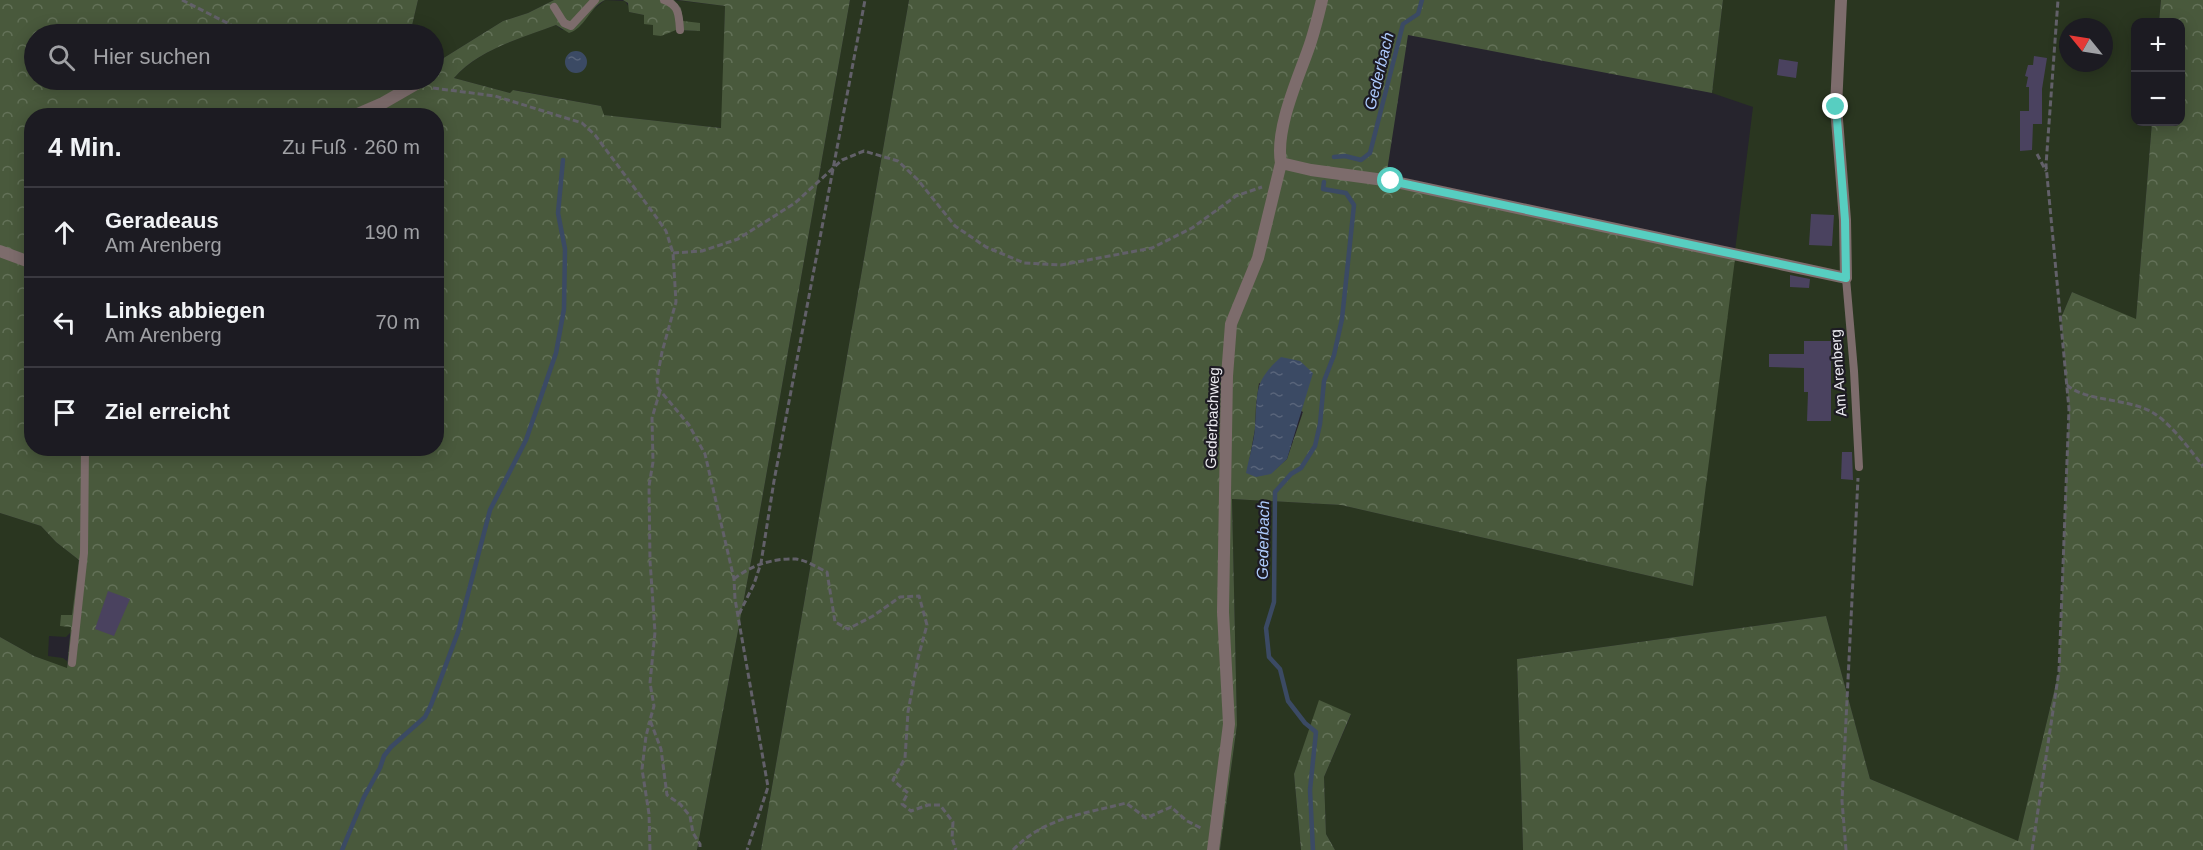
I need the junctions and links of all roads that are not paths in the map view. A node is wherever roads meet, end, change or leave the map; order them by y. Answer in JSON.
{"nodes":[{"id":1,"x":595,"y":0,"type":"edge"},
{"id":2,"x":664,"y":0,"type":"edge"},
{"id":3,"x":1323,"y":0,"type":"edge"},
{"id":4,"x":1841,"y":0,"type":"edge"},
{"id":5,"x":554,"y":7,"type":"dead end"},
{"id":6,"x":680,"y":30,"type":"dead end"},
{"id":7,"x":405,"y":90,"type":"edge"},
{"id":8,"x":371,"y":108,"type":"edge"},
{"id":9,"x":1281,"y":163,"type":"junction"},
{"id":10,"x":0,"y":251,"type":"edge"},
{"id":11,"x":24,"y":260,"type":"edge"},
{"id":12,"x":1846,"y":278,"type":"junction"},
{"id":13,"x":85,"y":456,"type":"edge"},
{"id":14,"x":1859,"y":467,"type":"road end"},
{"id":15,"x":72,"y":663,"type":"dead end"},
{"id":16,"x":1213,"y":850,"type":"edge"}],
"edges":[{"from":1,"to":5,"type":"lane"},
{"from":2,"to":6,"type":"lane"},
{"from":3,"to":9,"type":"street","name":"Gederbachweg"},
{"from":4,"to":12,"type":"street","name":"Am Arenberg"},
{"from":7,"to":8,"type":"street"},
{"from":9,"to":12,"type":"street"},
{"from":9,"to":16,"type":"street","name":"Gederbachweg"},
{"from":10,"to":11,"type":"street"},
{"from":12,"to":14,"type":"lane","name":"Am Arenberg"},
{"from":13,"to":15,"type":"lane"}]}
